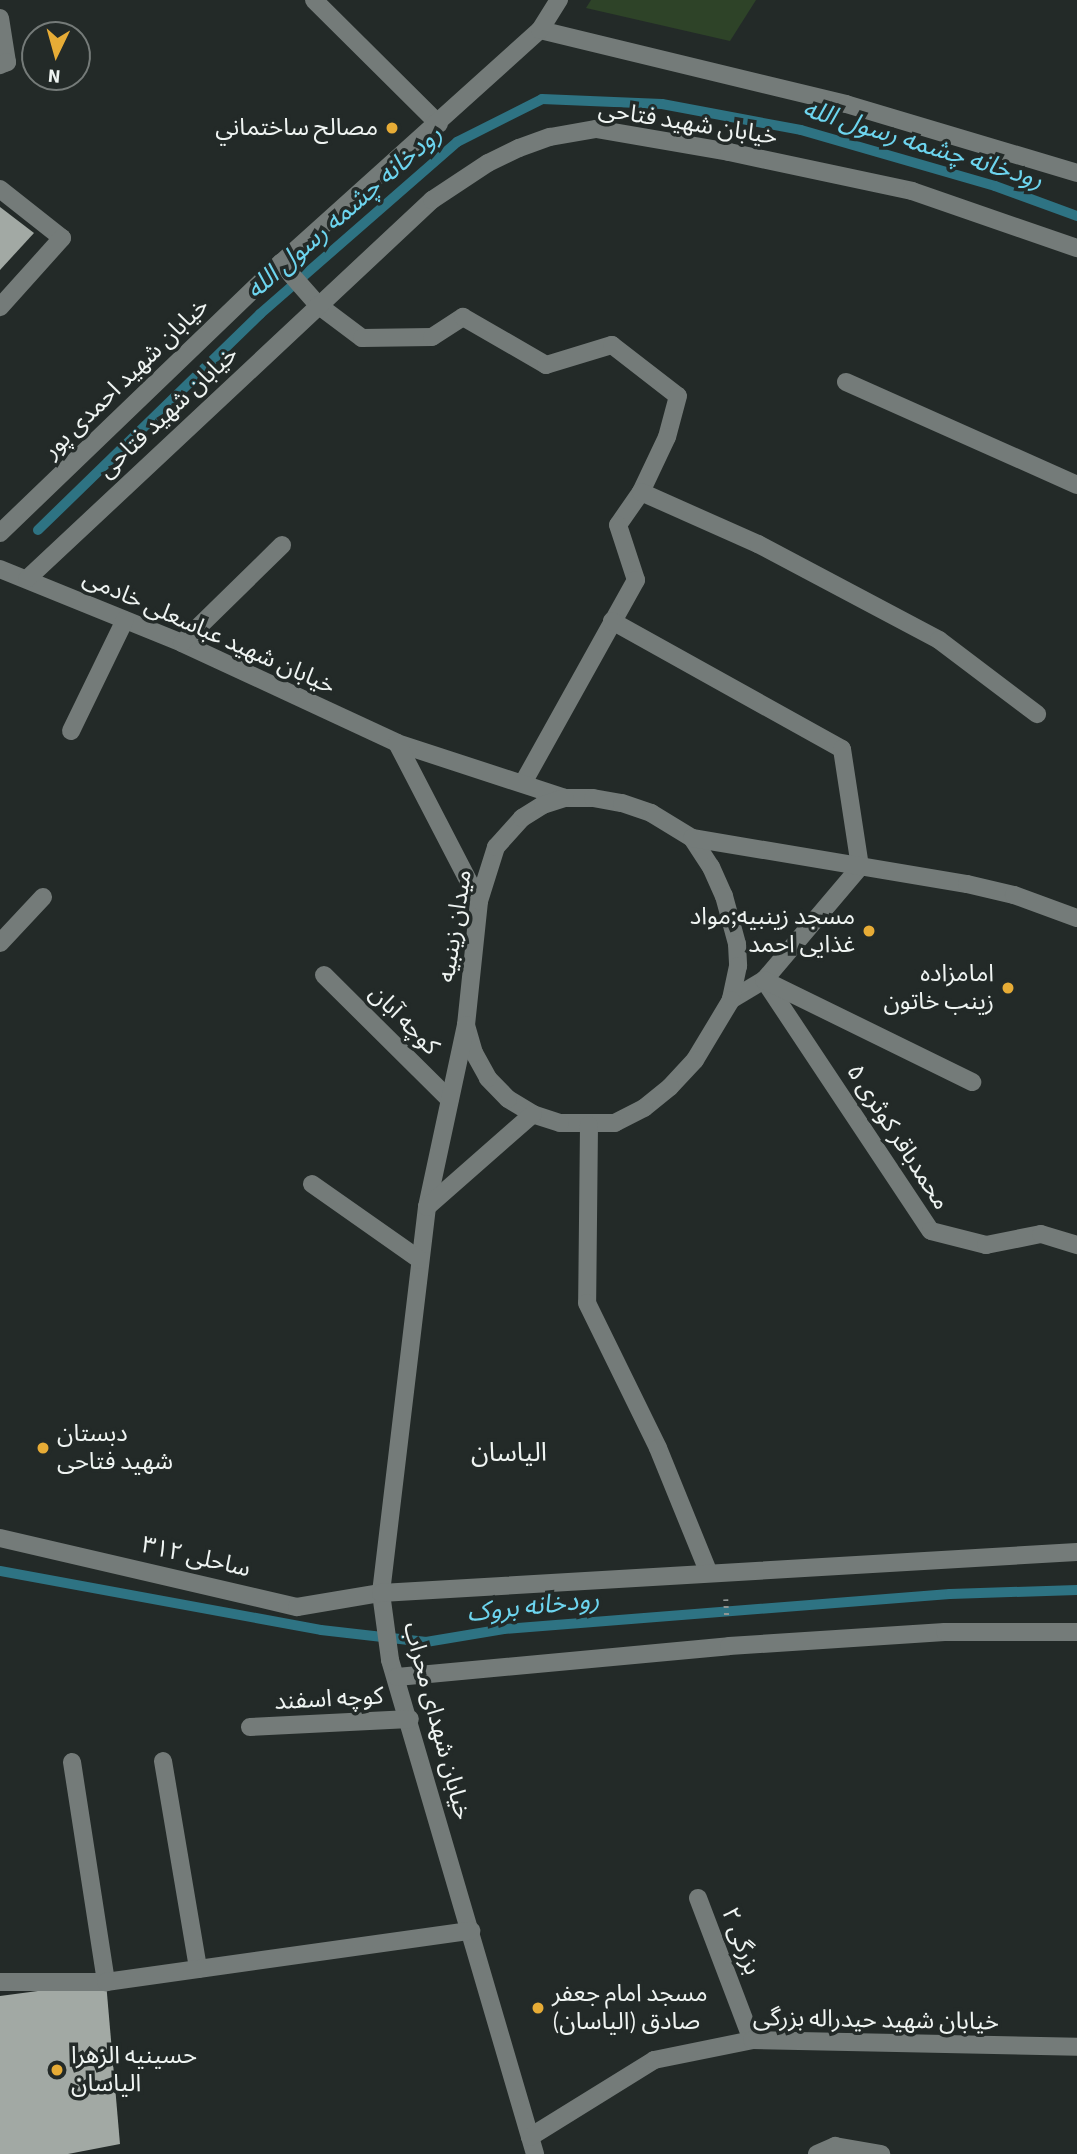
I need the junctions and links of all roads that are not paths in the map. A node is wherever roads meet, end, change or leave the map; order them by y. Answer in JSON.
{"nodes":[{"id":1,"x":314,"y":0,"type":"edge"},
{"id":2,"x":559,"y":0,"type":"edge"},
{"id":3,"x":0,"y":18,"type":"edge"},
{"id":4,"x":540,"y":30,"type":"junction"},
{"id":5,"x":0,"y":65,"type":"edge"},
{"id":6,"x":439,"y":124,"type":"junction"},
{"id":7,"x":1077,"y":173,"type":"edge"},
{"id":8,"x":0,"y":189,"type":"edge"},
{"id":9,"x":1077,"y":248,"type":"edge"},
{"id":10,"x":284,"y":266,"type":"junction"},
{"id":11,"x":315,"y":302,"type":"junction"},
{"id":12,"x":0,"y":307,"type":"edge"},
{"id":13,"x":846,"y":382,"type":"dead end"},
{"id":14,"x":1077,"y":485,"type":"edge"},
{"id":15,"x":640,"y":492,"type":"junction"},
{"id":16,"x":0,"y":533,"type":"edge"},
{"id":17,"x":282,"y":545,"type":"dead end"},
{"id":18,"x":0,"y":569,"type":"edge"},
{"id":19,"x":27,"y":579,"type":"junction"},
{"id":20,"x":125,"y":620,"type":"junction"},
{"id":21,"x":612,"y":621,"type":"junction"},
{"id":22,"x":182,"y":643,"type":"junction"},
{"id":23,"x":1037,"y":714,"type":"dead end"},
{"id":24,"x":71,"y":731,"type":"dead end"},
{"id":25,"x":397,"y":743,"type":"junction"},
{"id":26,"x":523,"y":783,"type":"junction"},
{"id":27,"x":565,"y":798,"type":"junction"},
{"id":28,"x":692,"y":838,"type":"junction"},
{"id":29,"x":860,"y":867,"type":"junction"},
{"id":30,"x":43,"y":897,"type":"dead end"},
{"id":31,"x":479,"y":901,"type":"junction"},
{"id":32,"x":1077,"y":918,"type":"edge"},
{"id":33,"x":0,"y":943,"type":"edge"},
{"id":34,"x":324,"y":975,"type":"dead end"},
{"id":35,"x":765,"y":980,"type":"junction"},
{"id":36,"x":731,"y":1000,"type":"junction"},
{"id":37,"x":466,"y":1026,"type":"junction"},
{"id":38,"x":972,"y":1082,"type":"dead end"},
{"id":39,"x":450,"y":1100,"type":"junction"},
{"id":40,"x":533,"y":1114,"type":"junction"},
{"id":41,"x":589,"y":1125,"type":"junction"},
{"id":42,"x":312,"y":1184,"type":"dead end"},
{"id":43,"x":427,"y":1207,"type":"junction"},
{"id":44,"x":1077,"y":1245,"type":"edge"},
{"id":45,"x":420,"y":1260,"type":"junction"},
{"id":46,"x":0,"y":1538,"type":"edge"},
{"id":47,"x":1077,"y":1552,"type":"edge"},
{"id":48,"x":708,"y":1571,"type":"junction"},
{"id":49,"x":381,"y":1600,"type":"junction"},
{"id":50,"x":1077,"y":1632,"type":"edge"},
{"id":51,"x":394,"y":1668,"type":"junction"},
{"id":52,"x":410,"y":1719,"type":"junction"},
{"id":53,"x":250,"y":1727,"type":"dead end"},
{"id":54,"x":163,"y":1761,"type":"dead end"},
{"id":55,"x":72,"y":1762,"type":"dead end"},
{"id":56,"x":698,"y":1898,"type":"dead end"},
{"id":57,"x":471,"y":1931,"type":"junction"},
{"id":58,"x":198,"y":1969,"type":"junction"},
{"id":59,"x":0,"y":1982,"type":"edge"},
{"id":60,"x":106,"y":1982,"type":"junction"},
{"id":61,"x":752,"y":2040,"type":"junction"},
{"id":62,"x":1077,"y":2047,"type":"edge"},
{"id":63,"x":533,"y":2146,"type":"edge"},
{"id":64,"x":817,"y":2154,"type":"edge"},
{"id":65,"x":881,"y":2154,"type":"edge"}],
"edges":[{"from":1,"to":6,"type":"street"},
{"from":2,"to":4,"type":"street","name":"خیابان شهید احمدی پور"},
{"from":3,"to":5,"type":"street"},
{"from":4,"to":6,"type":"street","name":"خیابان شهید احمدی پور"},
{"from":4,"to":7,"type":"street"},
{"from":6,"to":10,"type":"street","name":"خیابان شهید احمدی پور"},
{"from":8,"to":12,"type":"street"},
{"from":9,"to":11,"type":"street","name":"خیابان شهید فتاحی"},
{"from":10,"to":11,"type":"street"},
{"from":10,"to":16,"type":"street","name":"خیابان شهید احمدی پور"},
{"from":11,"to":15,"type":"street"},
{"from":11,"to":19,"type":"street","name":"خیابان شهید فتاحی"},
{"from":13,"to":14,"type":"street"},
{"from":15,"to":21,"type":"street"},
{"from":15,"to":23,"type":"street"},
{"from":17,"to":22,"type":"street"},
{"from":18,"to":19,"type":"street","name":"خیابان شهید عباسعلی خادمی"},
{"from":19,"to":20,"type":"street","name":"خیابان شهید عباسعلی خادمی"},
{"from":20,"to":22,"type":"street","name":"خیابان شهید عباسعلی خادمی"},
{"from":20,"to":24,"type":"street"},
{"from":21,"to":26,"type":"street"},
{"from":21,"to":29,"type":"street"},
{"from":22,"to":25,"type":"street","name":"خیابان شهید عباسعلی خادمی"},
{"from":25,"to":26,"type":"street","name":"خیابان شهید عباسعلی خادمی"},
{"from":25,"to":31,"type":"street"},
{"from":26,"to":27,"type":"street","name":"خیابان شهید عباسعلی خادمی"},
{"from":27,"to":28,"type":"street","name":"میدان زینبیه"},
{"from":27,"to":31,"type":"street","name":"میدان زینبیه"},
{"from":28,"to":29,"type":"street"},
{"from":28,"to":36,"type":"street","name":"میدان زینبیه"},
{"from":29,"to":32,"type":"street"},
{"from":29,"to":35,"type":"street"},
{"from":30,"to":33,"type":"street"},
{"from":31,"to":37,"type":"street","name":"میدان زینبیه"},
{"from":34,"to":39,"type":"street","name":"کوچه آبان"},
{"from":35,"to":36,"type":"street"},
{"from":35,"to":38,"type":"street"},
{"from":35,"to":44,"type":"street","name":"محمدباقر کوثری ۵"},
{"from":36,"to":41,"type":"street","name":"میدان زینبیه"},
{"from":37,"to":39,"type":"street","name":"خیابان شهدای محراب"},
{"from":37,"to":40,"type":"street","name":"میدان زینبیه"},
{"from":39,"to":43,"type":"street","name":"خیابان شهدای محراب"},
{"from":40,"to":41,"type":"street","name":"میدان زینبیه"},
{"from":40,"to":43,"type":"street"},
{"from":41,"to":48,"type":"street"},
{"from":42,"to":45,"type":"street"},
{"from":43,"to":45,"type":"street","name":"خیابان شهدای محراب"},
{"from":45,"to":49,"type":"street","name":"خیابان شهدای محراب"},
{"from":46,"to":49,"type":"street","name":"ساحلی ۳۱۲"},
{"from":47,"to":48,"type":"street","name":"ساحلی ۳۱۲"},
{"from":48,"to":49,"type":"street","name":"ساحلی ۳۱۲"},
{"from":49,"to":51,"type":"street","name":"خیابان شهدای محراب"},
{"from":50,"to":51,"type":"street"},
{"from":51,"to":52,"type":"street","name":"خیابان شهدای محراب"},
{"from":52,"to":53,"type":"street","name":"کوچه اسفند"},
{"from":52,"to":57,"type":"street","name":"خیابان شهدای محراب"},
{"from":54,"to":58,"type":"street"},
{"from":55,"to":60,"type":"street"},
{"from":56,"to":61,"type":"street","name":"بزرگی ۲"},
{"from":57,"to":58,"type":"street"},
{"from":57,"to":63,"type":"street","name":"خیابان شهدای محراب"},
{"from":58,"to":60,"type":"street"},
{"from":59,"to":60,"type":"street"},
{"from":61,"to":62,"type":"street","name":"خیابان شهید حیدراله بزرگی"},
{"from":61,"to":63,"type":"street","name":"خیابان شهید حیدراله بزرگی"},
{"from":64,"to":65,"type":"street"}]}
